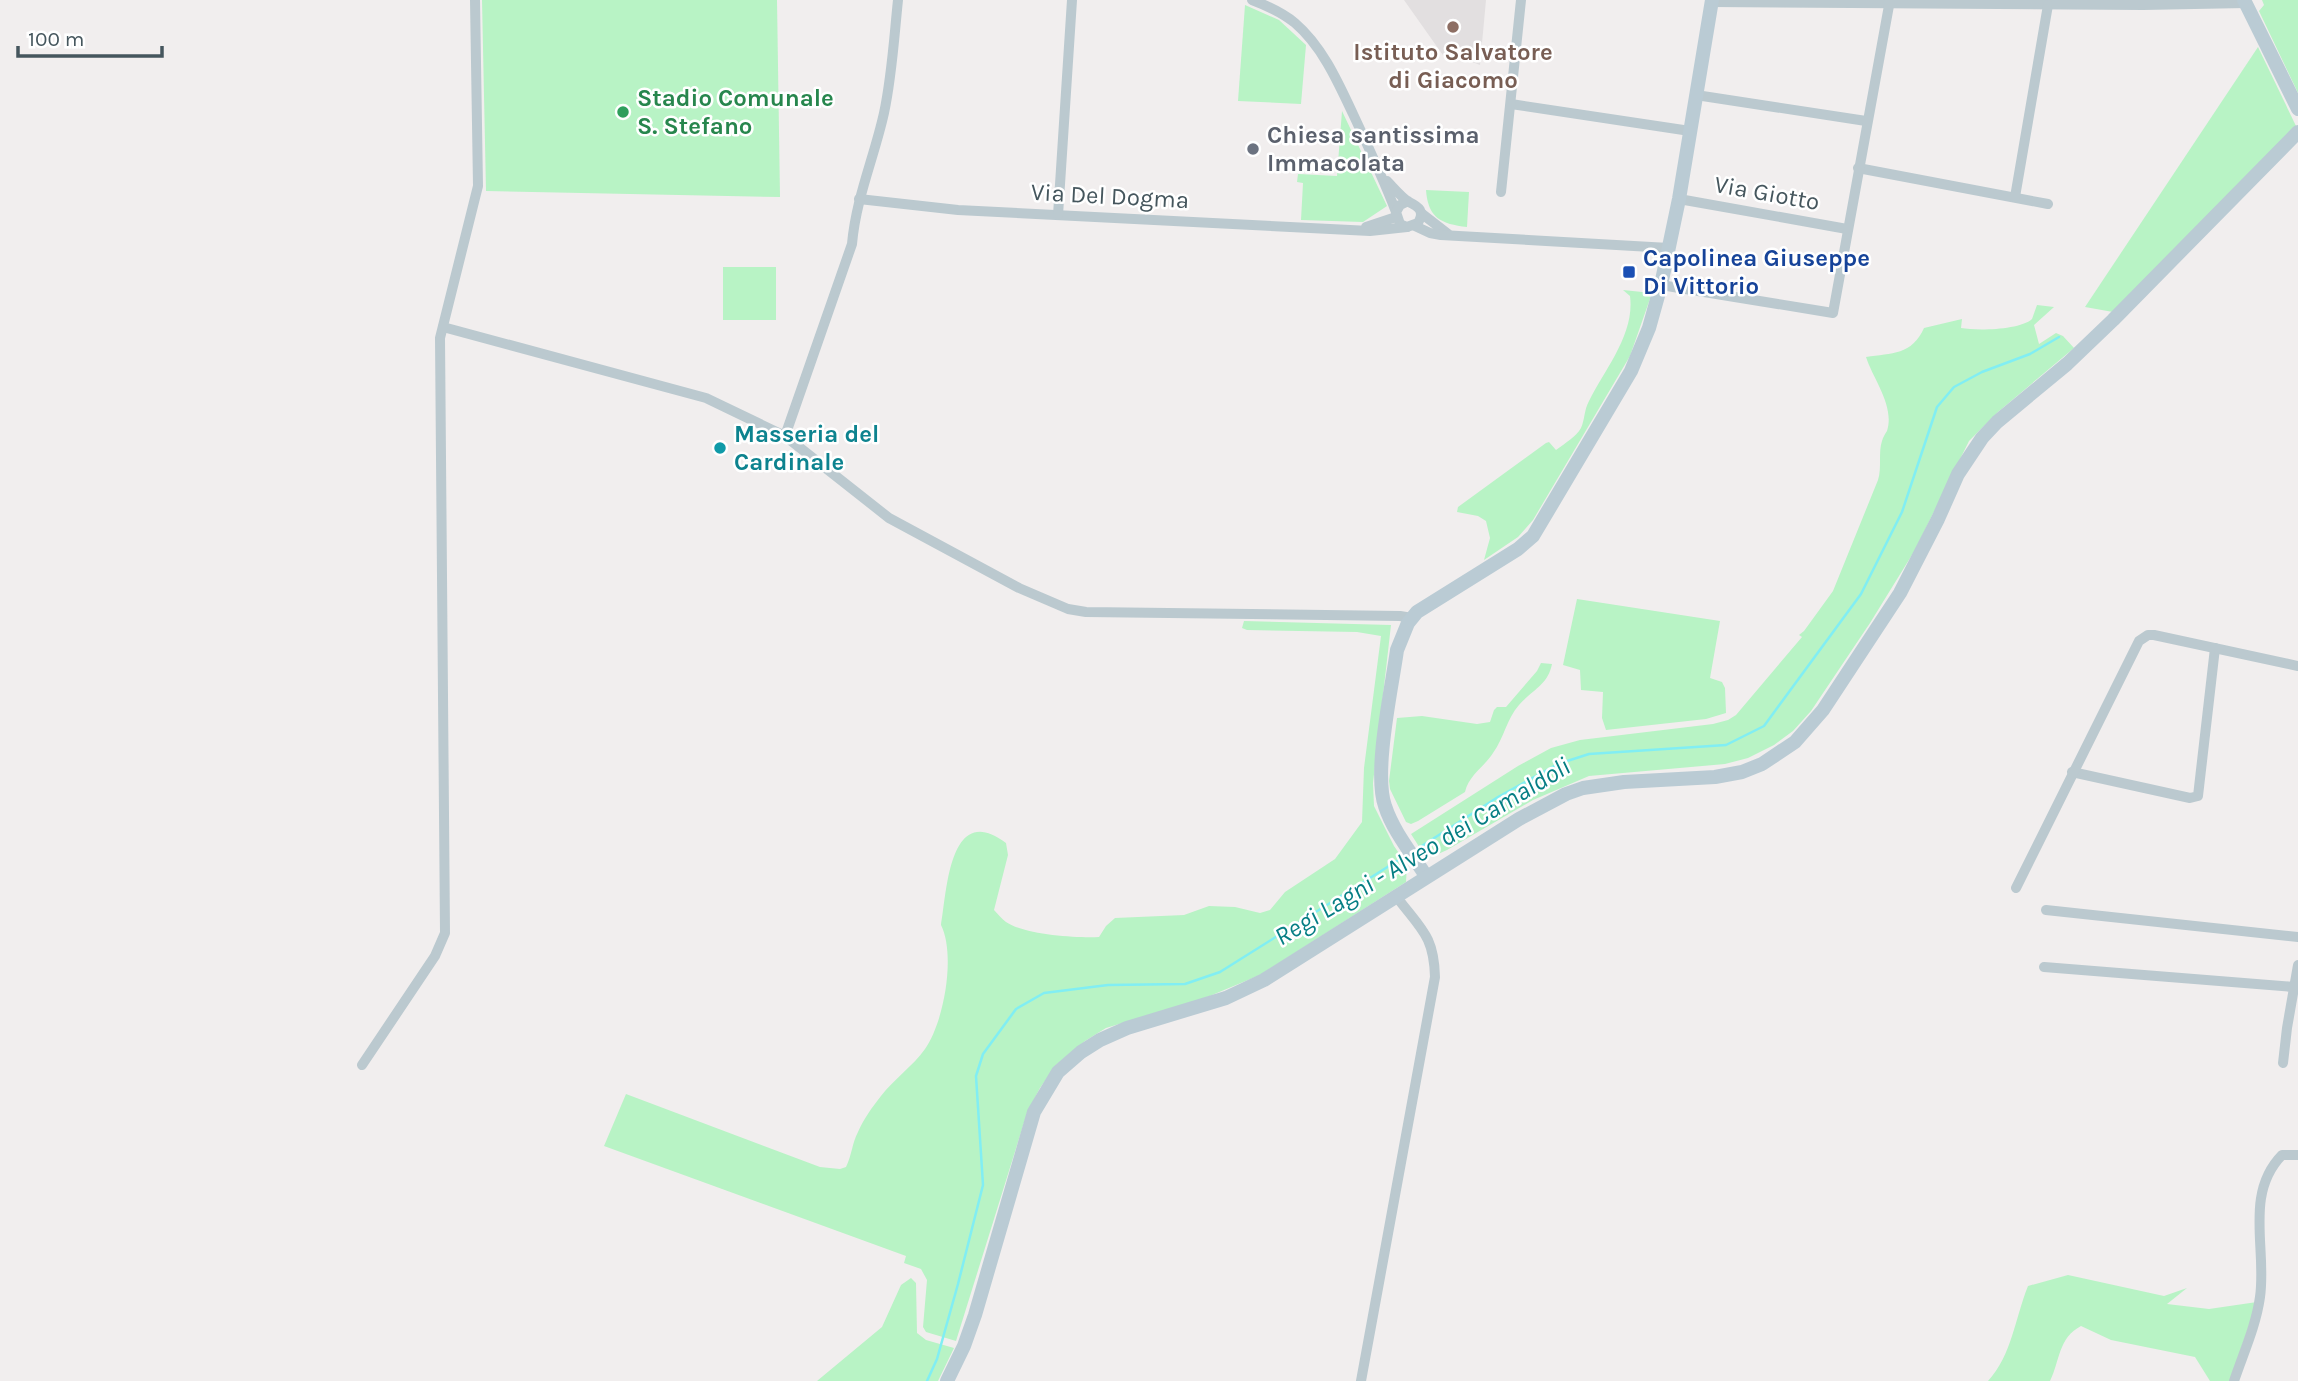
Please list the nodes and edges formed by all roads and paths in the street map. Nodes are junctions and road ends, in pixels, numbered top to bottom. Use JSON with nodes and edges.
{"nodes":[{"id":1,"x":475,"y":0,"type":"edge"},
{"id":2,"x":898,"y":0,"type":"edge"},
{"id":3,"x":1072,"y":0,"type":"edge"},
{"id":4,"x":1252,"y":0,"type":"edge"},
{"id":5,"x":1521,"y":0,"type":"edge"},
{"id":6,"x":1712,"y":1,"type":"edge"},
{"id":7,"x":1889,"y":2,"type":"edge"},
{"id":8,"x":2032,"y":2,"type":"edge"},
{"id":9,"x":2247,"y":4,"type":"edge"},
{"id":10,"x":2048,"y":5,"type":"junction"},
{"id":11,"x":1696,"y":94,"type":"junction"},
{"id":12,"x":1511,"y":104,"type":"junction"},
{"id":13,"x":2298,"y":109,"type":"edge"},
{"id":14,"x":1866,"y":121,"type":"junction"},
{"id":15,"x":1690,"y":131,"type":"junction"},
{"id":16,"x":2298,"y":132,"type":"edge"},
{"id":17,"x":2292,"y":144,"type":"edge"},
{"id":18,"x":1858,"y":169,"type":"junction"},
{"id":19,"x":1384,"y":178,"type":"junction"},
{"id":20,"x":1501,"y":191,"type":"dead end"},
{"id":21,"x":2014,"y":197,"type":"junction"},
{"id":22,"x":859,"y":199,"type":"junction"},
{"id":23,"x":1679,"y":199,"type":"junction"},
{"id":24,"x":1408,"y":201,"type":"junction"},
{"id":25,"x":2048,"y":204,"type":"dead end"},
{"id":26,"x":1421,"y":213,"type":"junction"},
{"id":27,"x":1058,"y":215,"type":"junction"},
{"id":28,"x":1396,"y":215,"type":"junction"},
{"id":29,"x":1411,"y":227,"type":"junction"},
{"id":30,"x":1359,"y":229,"type":"junction"},
{"id":31,"x":1847,"y":229,"type":"junction"},
{"id":32,"x":1448,"y":234,"type":"junction"},
{"id":33,"x":1669,"y":248,"type":"junction"},
{"id":34,"x":1661,"y":285,"type":"junction"},
{"id":35,"x":443,"y":327,"type":"junction"},
{"id":36,"x":785,"y":436,"type":"junction"},
{"id":37,"x":1412,"y":618,"type":"junction"},
{"id":38,"x":2215,"y":648,"type":"junction"},
{"id":39,"x":2298,"y":666,"type":"edge"},
{"id":40,"x":2072,"y":772,"type":"junction"},
{"id":41,"x":1426,"y":876,"type":"junction"},
{"id":42,"x":2016,"y":888,"type":"dead end"},
{"id":43,"x":1398,"y":897,"type":"junction"},
{"id":44,"x":2046,"y":910,"type":"dead end"},
{"id":45,"x":2298,"y":937,"type":"edge"},
{"id":46,"x":2298,"y":965,"type":"edge"},
{"id":47,"x":2044,"y":967,"type":"dead end"},
{"id":48,"x":2294,"y":987,"type":"junction"},
{"id":49,"x":2283,"y":1063,"type":"dead end"},
{"id":50,"x":362,"y":1065,"type":"dead end"},
{"id":51,"x":2298,"y":1155,"type":"edge"},
{"id":52,"x":947,"y":1381,"type":"edge"},
{"id":53,"x":1361,"y":1381,"type":"edge"},
{"id":54,"x":2234,"y":1381,"type":"edge"}],
"edges":[{"from":1,"to":35,"type":"street"},
{"from":2,"to":22,"type":"street"},
{"from":3,"to":27,"type":"street"},
{"from":4,"to":19,"type":"street"},
{"from":5,"to":12,"type":"street"},
{"from":6,"to":7,"type":"street"},
{"from":6,"to":11,"type":"street"},
{"from":7,"to":8,"type":"street"},
{"from":7,"to":14,"type":"street"},
{"from":8,"to":10,"type":"street"},
{"from":9,"to":10,"type":"street"},
{"from":9,"to":13,"type":"street"},
{"from":10,"to":21,"type":"street"},
{"from":11,"to":14,"type":"street"},
{"from":11,"to":15,"type":"street"},
{"from":12,"to":15,"type":"street"},
{"from":12,"to":20,"type":"street"},
{"from":14,"to":18,"type":"street"},
{"from":15,"to":23,"type":"street"},
{"from":16,"to":17,"type":"street"},
{"from":17,"to":41,"type":"street"},
{"from":18,"to":21,"type":"street"},
{"from":18,"to":31,"type":"street"},
{"from":19,"to":24,"type":"street"},
{"from":19,"to":28,"type":"street"},
{"from":21,"to":25,"type":"street"},
{"from":22,"to":27,"type":"street","name":"Via Del Dogma"},
{"from":22,"to":36,"type":"street"},
{"from":23,"to":31,"type":"street","name":"Via Giotto"},
{"from":23,"to":33,"type":"street"},
{"from":24,"to":26,"type":"street"},
{"from":24,"to":28,"type":"street"},
{"from":26,"to":29,"type":"street"},
{"from":26,"to":32,"type":"street"},
{"from":27,"to":30,"type":"street","name":"Via Del Dogma"},
{"from":28,"to":29,"type":"street"},
{"from":28,"to":30,"type":"street"},
{"from":29,"to":30,"type":"street","name":"Via Del Dogma"},
{"from":29,"to":32,"type":"street"},
{"from":31,"to":34,"type":"street"},
{"from":32,"to":33,"type":"street"},
{"from":33,"to":34,"type":"street"},
{"from":34,"to":37,"type":"street"},
{"from":35,"to":36,"type":"street"},
{"from":35,"to":50,"type":"street"},
{"from":36,"to":37,"type":"street"},
{"from":37,"to":41,"type":"street"},
{"from":38,"to":39,"type":"street"},
{"from":38,"to":40,"type":"street"},
{"from":38,"to":40,"type":"street"},
{"from":40,"to":42,"type":"street"},
{"from":41,"to":43,"type":"street"},
{"from":43,"to":52,"type":"street"},
{"from":43,"to":53,"type":"street"},
{"from":44,"to":45,"type":"street"},
{"from":46,"to":48,"type":"street"},
{"from":47,"to":48,"type":"street"},
{"from":48,"to":49,"type":"street"},
{"from":51,"to":54,"type":"street"}]}
